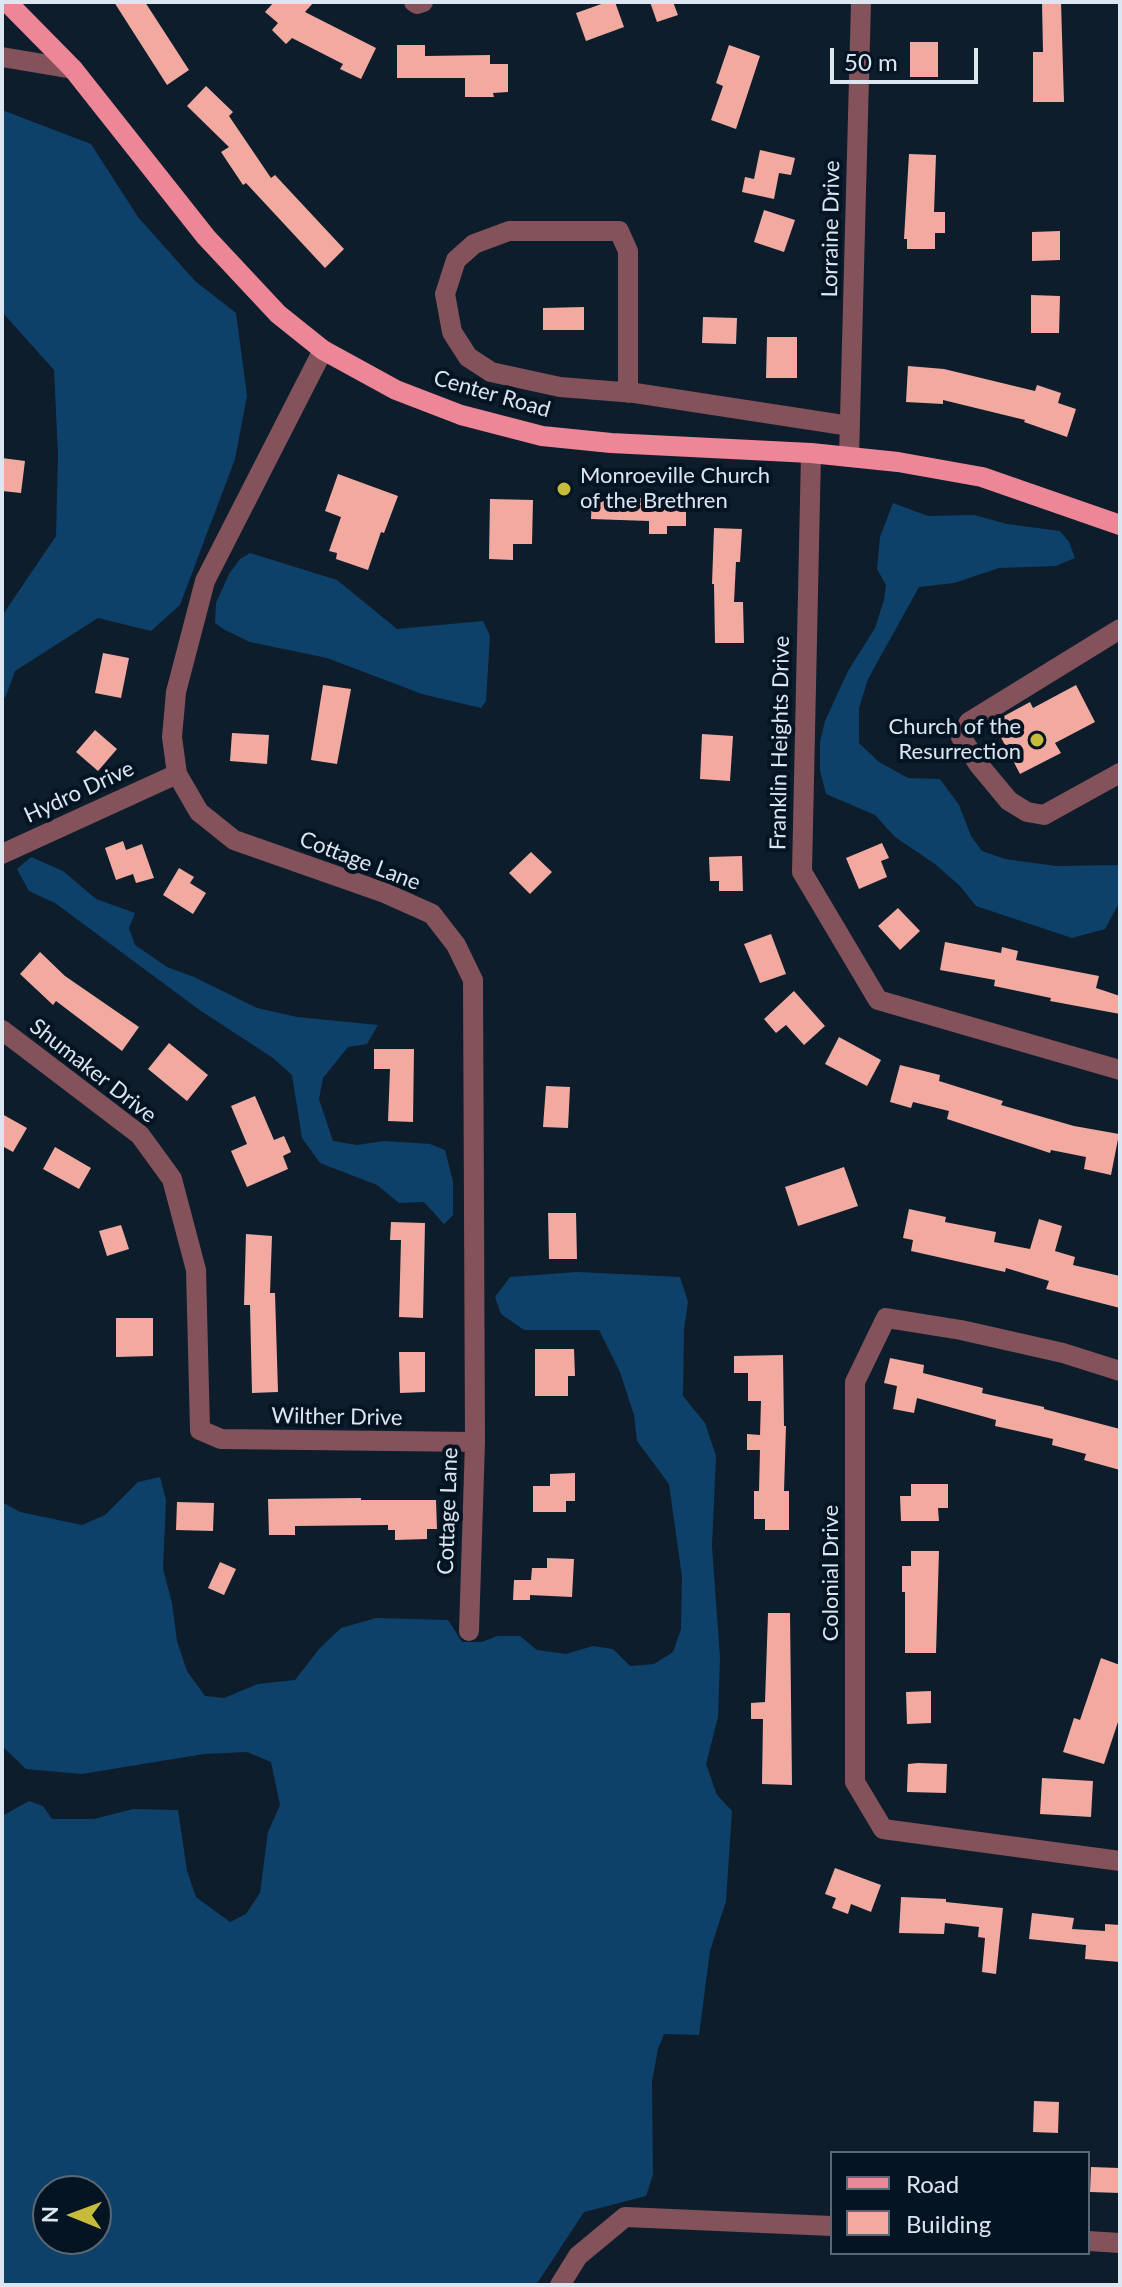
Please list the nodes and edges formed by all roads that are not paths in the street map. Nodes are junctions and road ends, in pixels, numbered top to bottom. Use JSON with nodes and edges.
{"nodes":[{"id":1,"x":7,"y":2,"type":"edge"},
{"id":2,"x":414,"y":2,"type":"edge"},
{"id":3,"x":423,"y":2,"type":"edge"},
{"id":4,"x":861,"y":2,"type":"edge"},
{"id":5,"x":2,"y":57,"type":"edge"},
{"id":6,"x":73,"y":69,"type":"junction"},
{"id":7,"x":323,"y":350,"type":"junction"},
{"id":8,"x":628,"y":393,"type":"junction"},
{"id":9,"x":850,"y":426,"type":"junction"},
{"id":10,"x":811,"y":453,"type":"junction"},
{"id":11,"x":849,"y":457,"type":"junction"},
{"id":12,"x":1120,"y":525,"type":"edge"},
{"id":13,"x":1120,"y":629,"type":"edge"},
{"id":14,"x":1120,"y":773,"type":"edge"},
{"id":15,"x":177,"y":774,"type":"junction"},
{"id":16,"x":2,"y":854,"type":"edge"},
{"id":17,"x":2,"y":1030,"type":"edge"},
{"id":18,"x":1120,"y":1070,"type":"edge"},
{"id":19,"x":1120,"y":1371,"type":"edge"},
{"id":20,"x":200,"y":1430,"type":"joint"},
{"id":21,"x":475,"y":1442,"type":"junction"},
{"id":22,"x":469,"y":1631,"type":"dead end"},
{"id":23,"x":1120,"y":1861,"type":"edge"},
{"id":24,"x":830,"y":2226,"type":"edge"},
{"id":25,"x":1090,"y":2241,"type":"edge"},
{"id":26,"x":1120,"y":2243,"type":"edge"},
{"id":27,"x":560,"y":2285,"type":"edge"}],
"edges":[{"from":1,"to":6,"type":"main road","name":"Center Road"},
{"from":2,"to":3,"type":"street"},
{"from":4,"to":9,"type":"street","name":"Lorraine Drive"},
{"from":5,"to":6,"type":"street"},
{"from":6,"to":7,"type":"main road","name":"Center Road"},
{"from":7,"to":10,"type":"main road","name":"Center Road"},
{"from":7,"to":15,"type":"street","name":"Cottage Lane"},
{"from":8,"to":8,"type":"street"},
{"from":8,"to":9,"type":"street"},
{"from":9,"to":11,"type":"street","name":"Lorraine Drive"},
{"from":10,"to":11,"type":"main road","name":"Center Road"},
{"from":10,"to":18,"type":"street","name":"Franklin Heights Drive"},
{"from":11,"to":12,"type":"main road","name":"Center Road"},
{"from":13,"to":14,"type":"street"},
{"from":15,"to":16,"type":"street","name":"Hydro Drive"},
{"from":15,"to":21,"type":"street","name":"Cottage Lane"},
{"from":17,"to":20,"type":"street","name":"Shumaker Drive"},
{"from":19,"to":23,"type":"street","name":"Colonial Drive"},
{"from":20,"to":21,"type":"street","name":"Wilther Drive"},
{"from":21,"to":22,"type":"street","name":"Cottage Lane"},
{"from":24,"to":27,"type":"street"},
{"from":25,"to":26,"type":"street"}]}
